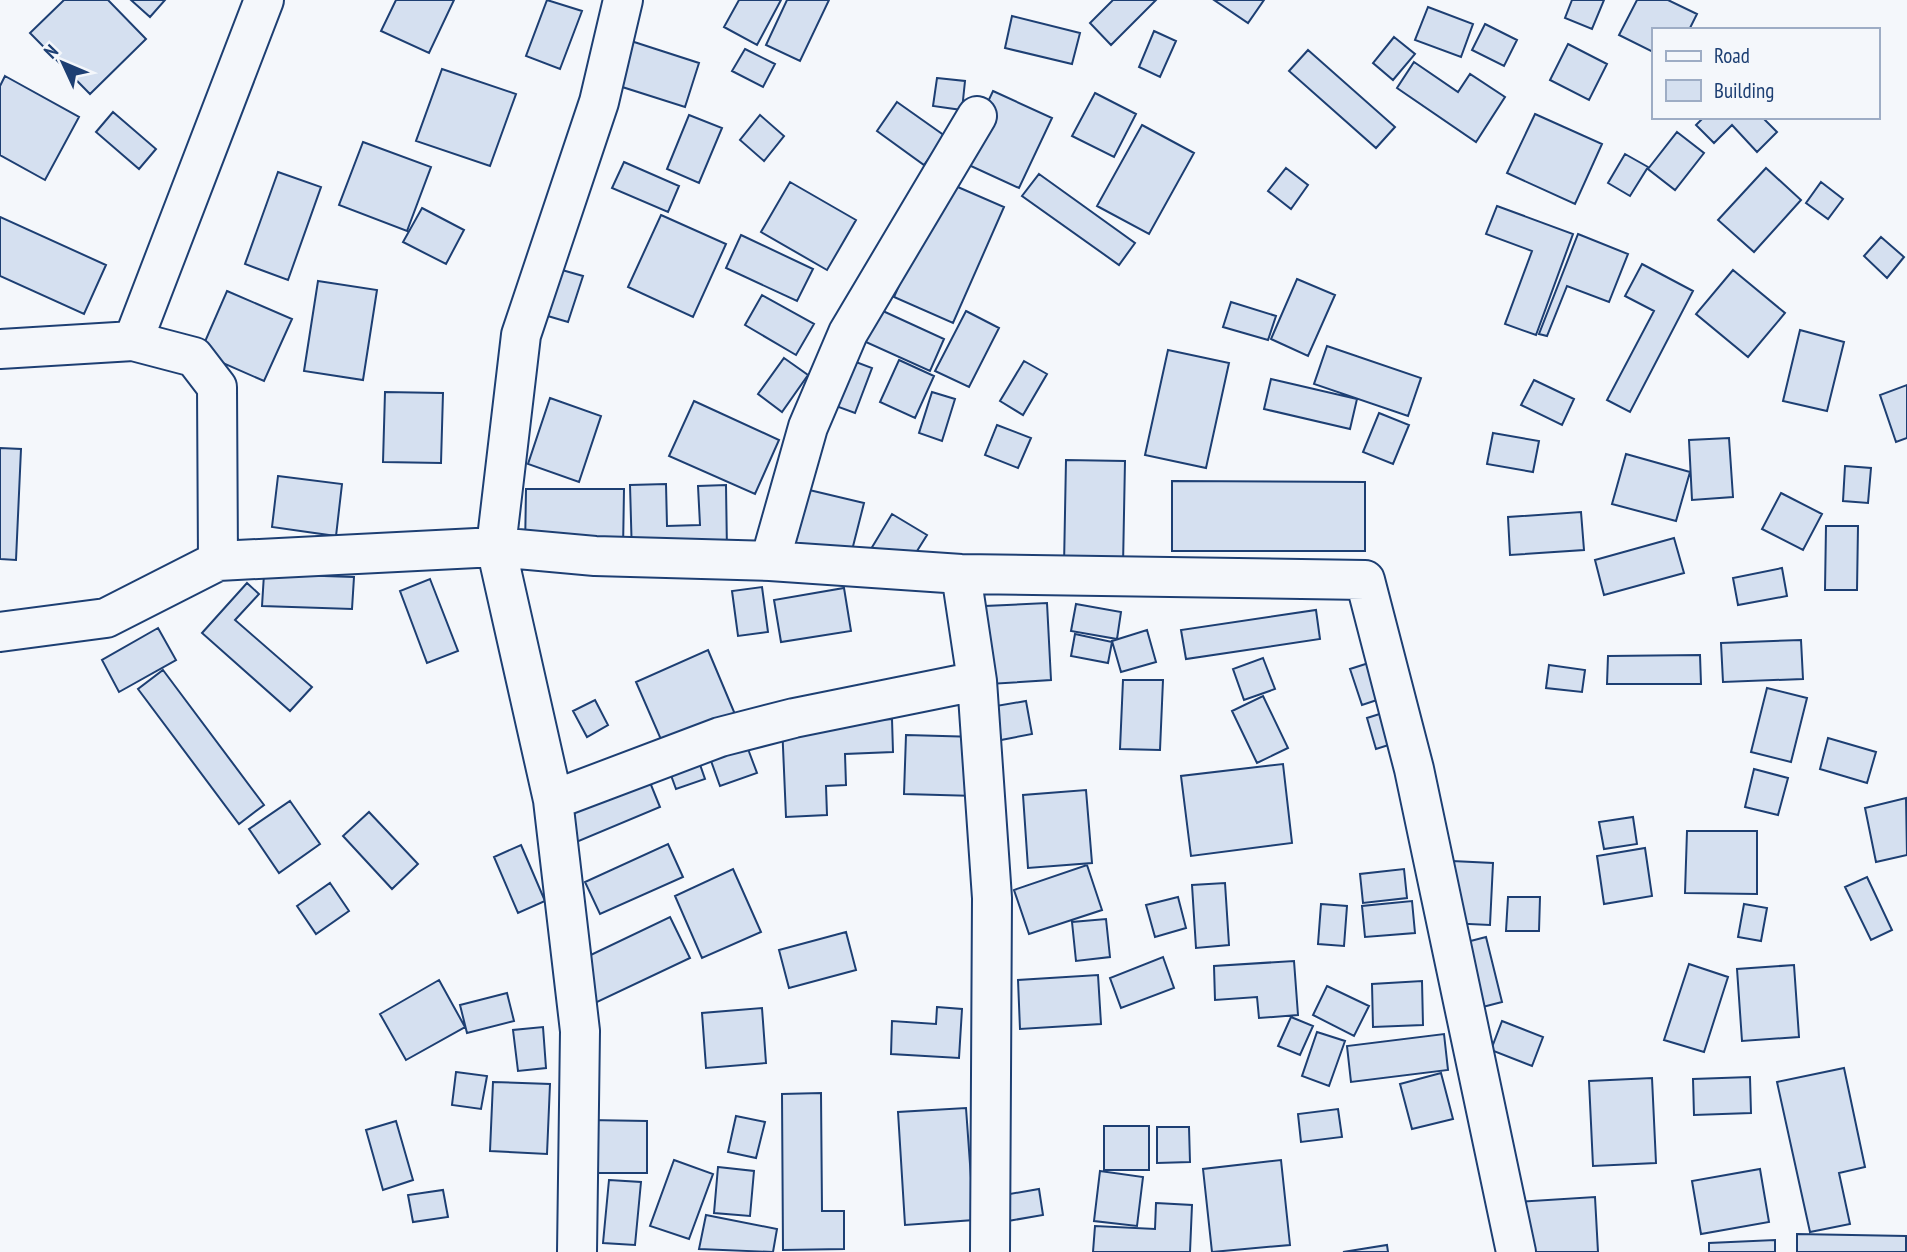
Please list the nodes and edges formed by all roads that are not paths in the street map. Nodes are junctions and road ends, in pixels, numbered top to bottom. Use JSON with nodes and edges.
{"nodes":[{"id":1,"x":264,"y":0,"type":"edge"},
{"id":2,"x":623,"y":0,"type":"edge"},
{"id":3,"x":977,"y":116,"type":"dead end"},
{"id":4,"x":132,"y":341,"type":"junction"},
{"id":5,"x":0,"y":349,"type":"edge"},
{"id":6,"x":496,"y":547,"type":"junction"},
{"id":7,"x":218,"y":561,"type":"junction"},
{"id":8,"x":771,"y":561,"type":"junction"},
{"id":9,"x":961,"y":574,"type":"junction"},
{"id":10,"x":0,"y":632,"type":"edge"},
{"id":11,"x":977,"y":681,"type":"junction"},
{"id":12,"x":553,"y":800,"type":"junction"},
{"id":13,"x":577,"y":1252,"type":"edge"},
{"id":14,"x":989,"y":1252,"type":"edge"},
{"id":15,"x":1516,"y":1252,"type":"edge"}],
"edges":[{"from":1,"to":4,"type":"street"},
{"from":2,"to":6,"type":"street"},
{"from":3,"to":8,"type":"street"},
{"from":4,"to":5,"type":"street"},
{"from":4,"to":7,"type":"street"},
{"from":6,"to":7,"type":"street"},
{"from":6,"to":8,"type":"street"},
{"from":6,"to":12,"type":"street"},
{"from":7,"to":10,"type":"street"},
{"from":8,"to":9,"type":"street"},
{"from":9,"to":11,"type":"street"},
{"from":9,"to":15,"type":"street"},
{"from":11,"to":12,"type":"street"},
{"from":11,"to":14,"type":"street"},
{"from":12,"to":13,"type":"street"}]}
